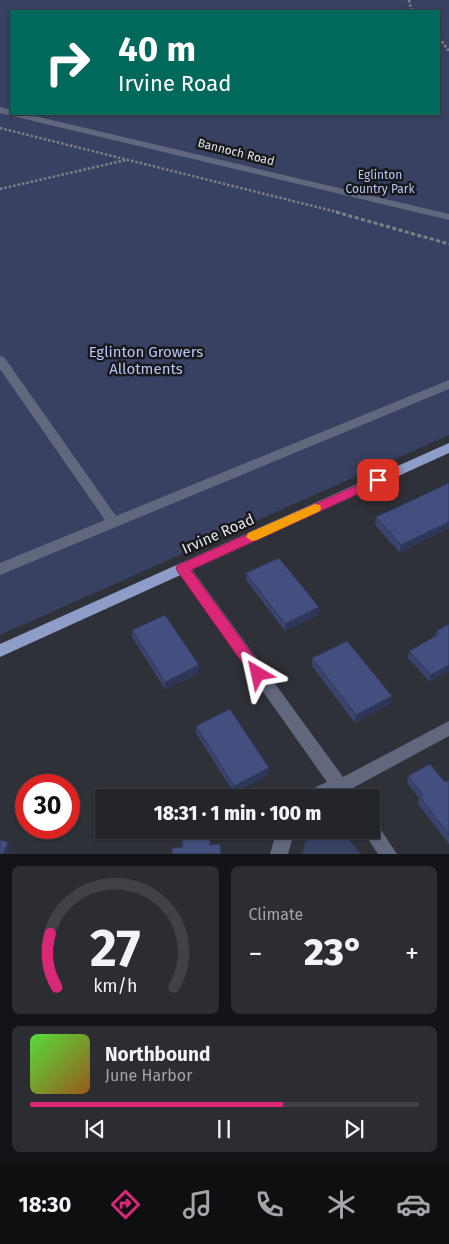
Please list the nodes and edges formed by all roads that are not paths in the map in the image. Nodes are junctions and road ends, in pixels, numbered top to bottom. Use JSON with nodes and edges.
{"nodes":[{"id":1,"x":20,"y":115,"type":"edge"},
{"id":2,"x":449,"y":217,"type":"edge"},
{"id":3,"x":0,"y":360,"type":"edge"},
{"id":4,"x":449,"y":384,"type":"edge"},
{"id":5,"x":449,"y":448,"type":"edge"},
{"id":6,"x":113,"y":522,"type":"junction"},
{"id":7,"x":182,"y":568,"type":"junction"},
{"id":8,"x":0,"y":569,"type":"edge"},
{"id":9,"x":0,"y":651,"type":"edge"},
{"id":10,"x":449,"y":728,"type":"edge"},
{"id":11,"x":342,"y":789,"type":"edge"},
{"id":12,"x":347,"y":789,"type":"edge"},
{"id":13,"x":283,"y":839,"type":"edge"},
{"id":14,"x":377,"y":839,"type":"edge"},
{"id":15,"x":279,"y":854,"type":"edge"},
{"id":16,"x":388,"y":854,"type":"edge"}],
"edges":[{"from":1,"to":2,"type":"street","name":"Bannoch Road"},
{"from":3,"to":6,"type":"street"},
{"from":4,"to":6,"type":"street"},
{"from":5,"to":7,"type":"main road","name":"Irvine Road"},
{"from":6,"to":8,"type":"street"},
{"from":7,"to":9,"type":"main road","name":"Irvine Road"},
{"from":7,"to":11,"type":"street"},
{"from":10,"to":12,"type":"street"},
{"from":13,"to":15,"type":"street"},
{"from":14,"to":16,"type":"street"}]}
